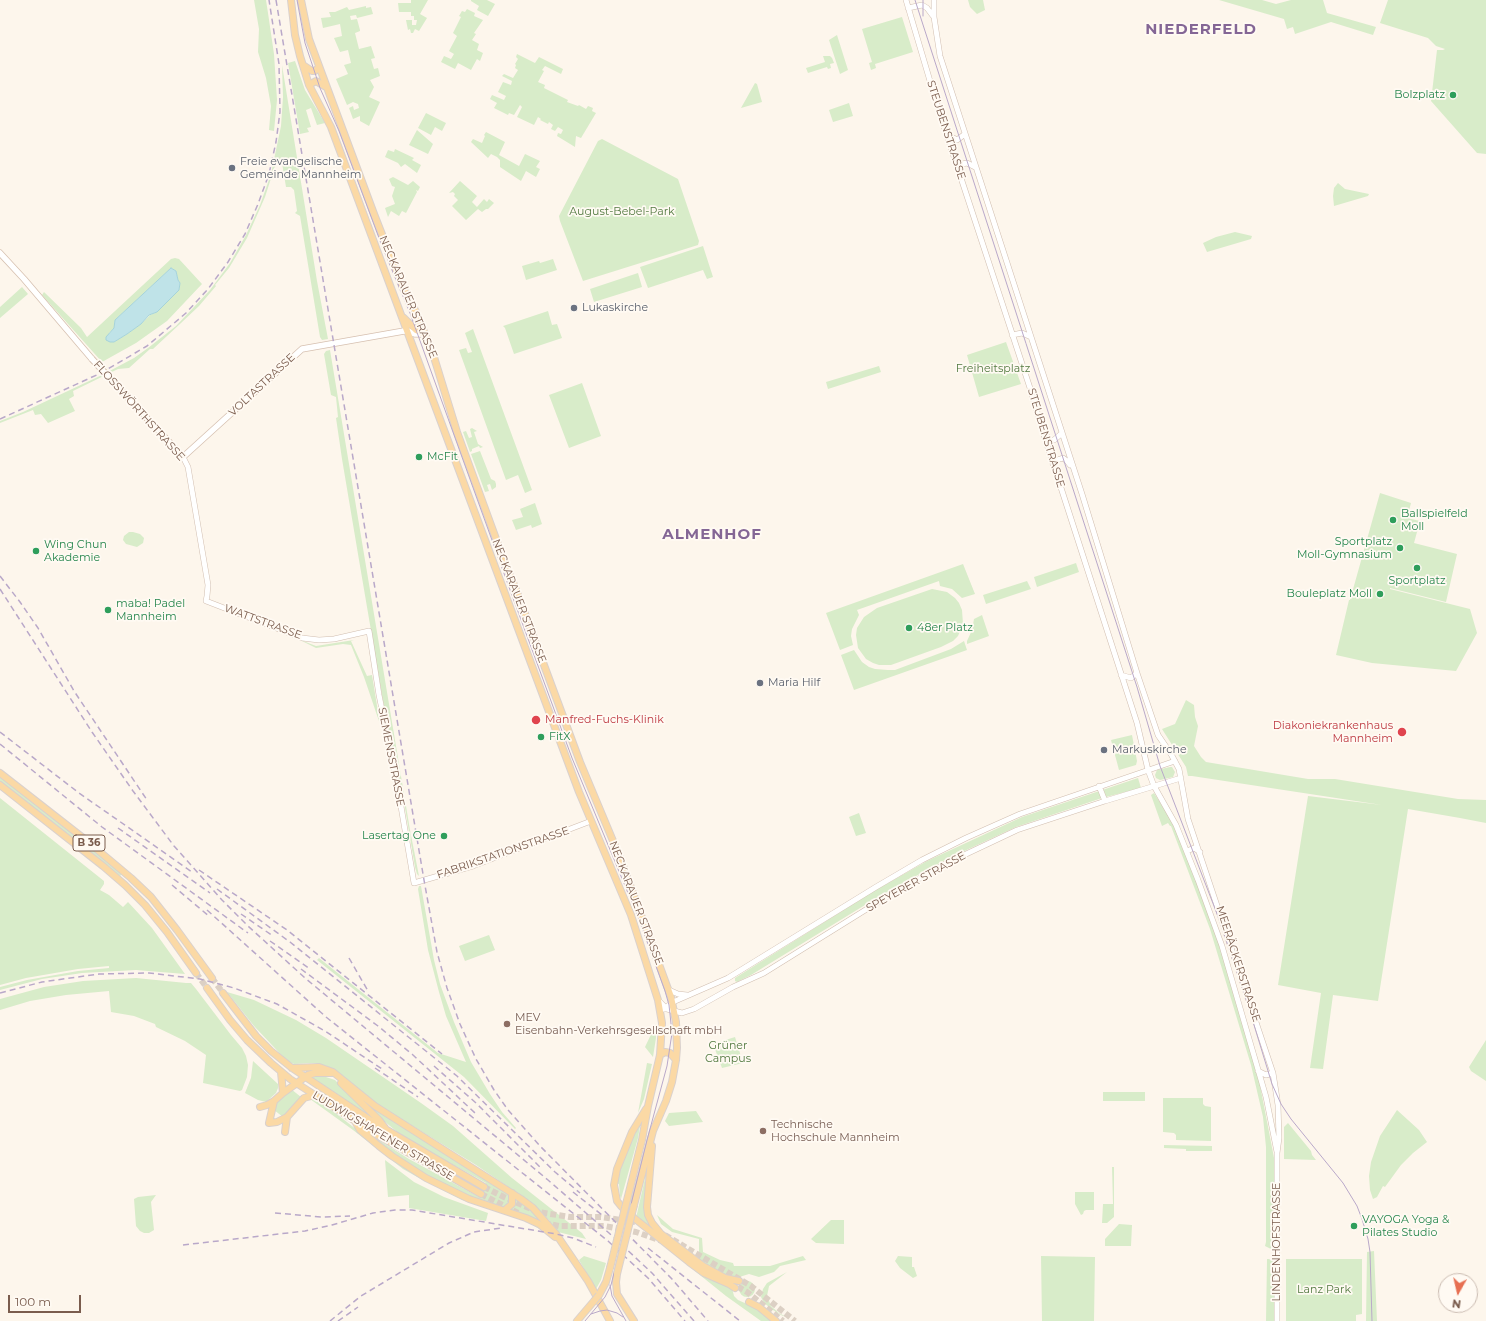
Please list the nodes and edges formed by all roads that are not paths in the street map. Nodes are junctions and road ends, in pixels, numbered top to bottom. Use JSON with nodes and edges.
{"nodes":[{"id":1,"x":291,"y":0,"type":"edge"},
{"id":2,"x":301,"y":0,"type":"edge"},
{"id":3,"x":906,"y":0,"type":"edge"},
{"id":4,"x":934,"y":0,"type":"edge"},
{"id":5,"x":908,"y":8,"type":"junction"},
{"id":6,"x":934,"y":17,"type":"junction"},
{"id":7,"x":303,"y":65,"type":"junction"},
{"id":8,"x":320,"y":67,"type":"junction"},
{"id":9,"x":310,"y":85,"type":"junction"},
{"id":10,"x":327,"y":88,"type":"junction"},
{"id":11,"x":946,"y":134,"type":"junction"},
{"id":12,"x":965,"y":134,"type":"junction"},
{"id":13,"x":957,"y":165,"type":"junction"},
{"id":14,"x":976,"y":168,"type":"junction"},
{"id":15,"x":0,"y":253,"type":"edge"},
{"id":16,"x":419,"y":320,"type":"junction"},
{"id":17,"x":413,"y":331,"type":"junction"},
{"id":18,"x":424,"y":334,"type":"junction"},
{"id":19,"x":1012,"y":335,"type":"junction"},
{"id":20,"x":1031,"y":337,"type":"junction"},
{"id":21,"x":429,"y":345,"type":"junction"},
{"id":22,"x":1043,"y":432,"type":"junction"},
{"id":23,"x":1061,"y":434,"type":"junction"},
{"id":24,"x":183,"y":457,"type":"junction"},
{"id":25,"x":1053,"y":464,"type":"junction"},
{"id":26,"x":1074,"y":469,"type":"junction"},
{"id":27,"x":206,"y":601,"type":"joint"},
{"id":28,"x":369,"y":631,"type":"joint"},
{"id":29,"x":1137,"y":673,"type":"junction"},
{"id":30,"x":1121,"y":675,"type":"junction"},
{"id":31,"x":1175,"y":761,"type":"junction"},
{"id":32,"x":1148,"y":770,"type":"junction"},
{"id":33,"x":0,"y":774,"type":"edge"},
{"id":34,"x":1181,"y":778,"type":"junction"},
{"id":35,"x":0,"y":785,"type":"edge"},
{"id":36,"x":1099,"y":786,"type":"junction"},
{"id":37,"x":1154,"y":786,"type":"junction"},
{"id":38,"x":1105,"y":801,"type":"junction"},
{"id":39,"x":603,"y":817,"type":"junction"},
{"id":40,"x":591,"y":821,"type":"junction"},
{"id":41,"x":1187,"y":851,"type":"junction"},
{"id":42,"x":1201,"y":853,"type":"junction"},
{"id":43,"x":414,"y":883,"type":"joint"},
{"id":44,"x":196,"y":973,"type":"tunnel mouth"},
{"id":45,"x":212,"y":978,"type":"tunnel mouth"},
{"id":46,"x":206,"y":988,"type":"tunnel mouth"},
{"id":47,"x":669,"y":990,"type":"junction"},
{"id":48,"x":223,"y":993,"type":"tunnel mouth"},
{"id":49,"x":688,"y":995,"type":"junction"},
{"id":50,"x":658,"y":1000,"type":"junction"},
{"id":51,"x":673,"y":1002,"type":"junction"},
{"id":52,"x":666,"y":1007,"type":"junction"},
{"id":53,"x":661,"y":1012,"type":"junction"},
{"id":54,"x":674,"y":1012,"type":"junction"},
{"id":55,"x":682,"y":1013,"type":"junction"},
{"id":56,"x":676,"y":1022,"type":"junction"},
{"id":57,"x":660,"y":1055,"type":"junction"},
{"id":58,"x":676,"y":1060,"type":"junction"},
{"id":59,"x":292,"y":1068,"type":"junction"},
{"id":60,"x":1258,"y":1071,"type":"junction"},
{"id":61,"x":282,"y":1072,"type":"junction"},
{"id":62,"x":333,"y":1072,"type":"junction"},
{"id":63,"x":324,"y":1073,"type":"junction"},
{"id":64,"x":1273,"y":1073,"type":"junction"},
{"id":65,"x":304,"y":1077,"type":"junction"},
{"id":66,"x":296,"y":1083,"type":"junction"},
{"id":67,"x":304,"y":1088,"type":"junction"},
{"id":68,"x":670,"y":1090,"type":"junction"},
{"id":69,"x":283,"y":1093,"type":"junction"},
{"id":70,"x":314,"y":1095,"type":"junction"},
{"id":71,"x":304,"y":1098,"type":"junction"},
{"id":72,"x":274,"y":1102,"type":"junction"},
{"id":73,"x":648,"y":1106,"type":"junction"},
{"id":74,"x":260,"y":1107,"type":"dead end"},
{"id":75,"x":287,"y":1117,"type":"junction"},
{"id":76,"x":355,"y":1121,"type":"junction"},
{"id":77,"x":386,"y":1130,"type":"junction"},
{"id":78,"x":285,"y":1132,"type":"dead end"},
{"id":79,"x":1277,"y":1153,"type":"junction"},
{"id":80,"x":1278,"y":1164,"type":"joint"},
{"id":81,"x":484,"y":1187,"type":"tunnel mouth"},
{"id":82,"x":512,"y":1193,"type":"junction"},
{"id":83,"x":481,"y":1194,"type":"tunnel mouth"},
{"id":84,"x":505,"y":1210,"type":"junction"},
{"id":85,"x":560,"y":1241,"type":"junction"},
{"id":86,"x":739,"y":1281,"type":"dead end"},
{"id":87,"x":735,"y":1288,"type":"tunnel mouth"},
{"id":88,"x":750,"y":1302,"type":"dead end"},
{"id":89,"x":577,"y":1321,"type":"edge"},
{"id":90,"x":610,"y":1321,"type":"edge"},
{"id":91,"x":634,"y":1321,"type":"edge"},
{"id":92,"x":776,"y":1321,"type":"edge"},
{"id":93,"x":1277,"y":1321,"type":"edge"}],
"edges":[{"from":1,"to":7,"type":"main road","name":"NECKARAUER STRASSE"},
{"from":2,"to":8,"type":"main road","name":"NECKARAUER STRASSE"},
{"from":3,"to":5,"type":"street","name":"STEUBENSTRASSE"},
{"from":4,"to":6,"type":"street","name":"STEUBENSTRASSE"},
{"from":5,"to":6,"type":"street"},
{"from":5,"to":11,"type":"street","name":"STEUBENSTRASSE"},
{"from":6,"to":12,"type":"street","name":"STEUBENSTRASSE"},
{"from":7,"to":8,"type":"main road"},
{"from":7,"to":9,"type":"main road","name":"NECKARAUER STRASSE"},
{"from":8,"to":10,"type":"main road","name":"NECKARAUER STRASSE"},
{"from":9,"to":10,"type":"main road"},
{"from":9,"to":17,"type":"main road","name":"NECKARAUER STRASSE"},
{"from":10,"to":16,"type":"main road","name":"NECKARAUER STRASSE"},
{"from":11,"to":12,"type":"street"},
{"from":11,"to":13,"type":"street","name":"STEUBENSTRASSE"},
{"from":12,"to":14,"type":"street","name":"STEUBENSTRASSE"},
{"from":13,"to":14,"type":"street"},
{"from":13,"to":19,"type":"street","name":"STEUBENSTRASSE"},
{"from":14,"to":20,"type":"street","name":"STEUBENSTRASSE"},
{"from":15,"to":24,"type":"main road","name":"FLOSSWÖRTHSTRASSE","bridge":true},
{"from":16,"to":17,"type":"main road"},
{"from":16,"to":18,"type":"main road","name":"NECKARAUER STRASSE"},
{"from":17,"to":18,"type":"main road"},
{"from":17,"to":21,"type":"main road"},
{"from":17,"to":24,"type":"main road","name":"VOLTASTRASSE"},
{"from":17,"to":40,"type":"main road","name":"NECKARAUER STRASSE"},
{"from":18,"to":21,"type":"main road","name":"NECKARAUER STRASSE"},
{"from":19,"to":20,"type":"street"},
{"from":19,"to":22,"type":"street","name":"STEUBENSTRASSE"},
{"from":20,"to":23,"type":"street","name":"STEUBENSTRASSE"},
{"from":21,"to":39,"type":"main road","name":"NECKARAUER STRASSE"},
{"from":22,"to":23,"type":"street"},
{"from":22,"to":25,"type":"street","name":"STEUBENSTRASSE"},
{"from":23,"to":26,"type":"street","name":"STEUBENSTRASSE"},
{"from":24,"to":27,"type":"street","name":"FLOSSWÖRTHSTRASSE"},
{"from":25,"to":26,"type":"street"},
{"from":25,"to":30,"type":"street","name":"STEUBENSTRASSE"},
{"from":26,"to":29,"type":"street","name":"STEUBENSTRASSE"},
{"from":27,"to":28,"type":"street","name":"WATTSTRASSE"},
{"from":28,"to":43,"type":"street","name":"SIEMENSSTRASSE"},
{"from":29,"to":30,"type":"street"},
{"from":29,"to":31,"type":"street","name":"STEUBENSTRASSE"},
{"from":30,"to":32,"type":"street","name":"STEUBENSTRASSE"},
{"from":31,"to":32,"type":"street","name":"SPEYERER STRASSE"},
{"from":31,"to":34,"type":"street","name":"STEUBENSTRASSE"},
{"from":32,"to":36,"type":"street","name":"SPEYERER STRASSE"},
{"from":32,"to":37,"type":"street","name":"STEUBENSTRASSE"},
{"from":33,"to":45,"type":"main road","number":"B 36"},
{"from":34,"to":37,"type":"street","name":"SPEYERER STRASSE"},
{"from":34,"to":42,"type":"street","name":"MEERÄCKERSTRASSE"},
{"from":35,"to":44,"type":"main road","number":"B 36"},
{"from":36,"to":38,"type":"street"},
{"from":36,"to":49,"type":"street","name":"SPEYERER STRASSE"},
{"from":37,"to":38,"type":"street","name":"SPEYERER STRASSE"},
{"from":37,"to":41,"type":"street","name":"MEERÄCKERSTRASSE"},
{"from":38,"to":55,"type":"street","name":"SPEYERER STRASSE"},
{"from":39,"to":40,"type":"main road"},
{"from":39,"to":47,"type":"main road","name":"NECKARAUER STRASSE"},
{"from":40,"to":43,"type":"street","name":"FABRIKSTATIONSTRASSE"},
{"from":40,"to":50,"type":"main road","name":"NECKARAUER STRASSE"},
{"from":41,"to":42,"type":"street"},
{"from":41,"to":60,"type":"street","name":"MEERÄCKERSTRASSE"},
{"from":42,"to":64,"type":"street","name":"MEERÄCKERSTRASSE"},
{"from":46,"to":61,"type":"main road","name":"LUDWIGSHAFENER STRASSE"},
{"from":47,"to":49,"type":"street"},
{"from":47,"to":51,"type":"main road","name":"NECKARAUER STRASSE"},
{"from":48,"to":59,"type":"main road","name":"LUDWIGSHAFENER STRASSE"},
{"from":49,"to":51,"type":"street","name":"SPEYERER STRASSE"},
{"from":50,"to":52,"type":"street","name":"SPEYERER STRASSE"},
{"from":50,"to":53,"type":"main road","name":"NECKARAUER STRASSE"},
{"from":51,"to":52,"type":"street","name":"SPEYERER STRASSE"},
{"from":51,"to":54,"type":"main road","name":"NECKARAUER STRASSE"},
{"from":52,"to":53,"type":"street","name":"SPEYERER STRASSE"},
{"from":52,"to":54,"type":"street","name":"SPEYERER STRASSE"},
{"from":53,"to":57,"type":"main road","name":"NECKARAUER STRASSE"},
{"from":54,"to":55,"type":"street","name":"SPEYERER STRASSE"},
{"from":54,"to":56,"type":"main road","name":"NECKARAUER STRASSE"},
{"from":55,"to":56,"type":"street"},
{"from":56,"to":58,"type":"main road","name":"NECKARAUER STRASSE"},
{"from":57,"to":58,"type":"main road"},
{"from":57,"to":73,"type":"main road","name":"NECKARAUER STRASSE"},
{"from":58,"to":68,"type":"main road","name":"NECKARAUER STRASSE"},
{"from":59,"to":62,"type":"main road"},
{"from":59,"to":65,"type":"main road","name":"LUDWIGSHAFENER STRASSE"},
{"from":60,"to":64,"type":"street"},
{"from":60,"to":79,"type":"street","name":"MEERÄCKERSTRASSE"},
{"from":61,"to":66,"type":"main road","name":"LUDWIGSHAFENER STRASSE"},
{"from":61,"to":69,"type":"main road"},
{"from":62,"to":63,"type":"main road"},
{"from":62,"to":82,"type":"main road"},
{"from":63,"to":65,"type":"main road"},
{"from":63,"to":77,"type":"main road"},
{"from":64,"to":79,"type":"street","name":"MEERÄCKERSTRASSE"},
{"from":65,"to":66,"type":"main road"},
{"from":65,"to":67,"type":"main road"},
{"from":65,"to":77,"type":"main road","name":"LUDWIGSHAFENER STRASSE"},
{"from":66,"to":67,"type":"main road","name":"LUDWIGSHAFENER STRASSE"},
{"from":66,"to":69,"type":"main road"},
{"from":67,"to":70,"type":"main road","name":"LUDWIGSHAFENER STRASSE"},
{"from":67,"to":71,"type":"main road"},
{"from":68,"to":86,"type":"main road"},
{"from":68,"to":91,"type":"main road","name":"NECKARAUER STRASSE","bridge":true},
{"from":69,"to":72,"type":"main road"},
{"from":70,"to":71,"type":"main road"},
{"from":70,"to":76,"type":"main road","name":"LUDWIGSHAFENER STRASSE"},
{"from":71,"to":75,"type":"main road"},
{"from":72,"to":74,"type":"main road"},
{"from":72,"to":75,"type":"main road"},
{"from":73,"to":87,"type":"main road"},
{"from":73,"to":89,"type":"main road","name":"NECKARAUER STRASSE","bridge":true},
{"from":75,"to":78,"type":"main road"},
{"from":76,"to":83,"type":"main road","name":"LUDWIGSHAFENER STRASSE"},
{"from":76,"to":84,"type":"main road"},
{"from":77,"to":81,"type":"main road","name":"LUDWIGSHAFENER STRASSE"},
{"from":79,"to":80,"type":"street","name":"MEERÄCKERSTRASSE"},
{"from":80,"to":93,"type":"street","name":"LINDENHOFSTRASSE"},
{"from":82,"to":84,"type":"main road"},
{"from":82,"to":85,"type":"main road"},
{"from":84,"to":85,"type":"main road"},
{"from":85,"to":90,"type":"main road"},
{"from":88,"to":92,"type":"main road"}]}
